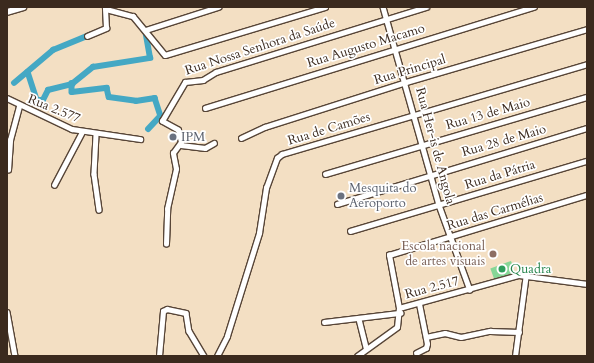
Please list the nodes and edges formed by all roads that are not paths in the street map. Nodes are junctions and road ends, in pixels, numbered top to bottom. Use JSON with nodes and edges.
{"nodes":[{"id":1,"x":23,"y":7,"type":"edge"},
{"id":2,"x":113,"y":7,"type":"edge"},
{"id":3,"x":218,"y":7,"type":"edge"},
{"id":4,"x":325,"y":7,"type":"edge"},
{"id":5,"x":383,"y":7,"type":"edge"},
{"id":6,"x":426,"y":7,"type":"edge"},
{"id":7,"x":534,"y":7,"type":"edge"},
{"id":8,"x":106,"y":8,"type":"edge"},
{"id":9,"x":7,"y":12,"type":"edge"},
{"id":10,"x":386,"y":19,"type":"junction"},
{"id":11,"x":587,"y":29,"type":"edge"},
{"id":12,"x":146,"y":30,"type":"junction"},
{"id":13,"x":87,"y":36,"type":"dead end"},
{"id":14,"x":395,"y":48,"type":"junction"},
{"id":15,"x":587,"y":64,"type":"edge"},
{"id":16,"x":406,"y":82,"type":"junction"},
{"id":17,"x":587,"y":96,"type":"edge"},
{"id":18,"x":7,"y":98,"type":"edge"},
{"id":19,"x":19,"y":107,"type":"junction"},
{"id":20,"x":205,"y":108,"type":"dead end"},
{"id":21,"x":415,"y":114,"type":"junction"},
{"id":22,"x":587,"y":128,"type":"edge"},
{"id":23,"x":82,"y":132,"type":"junction"},
{"id":24,"x":96,"y":135,"type":"junction"},
{"id":25,"x":241,"y":138,"type":"dead end"},
{"id":26,"x":140,"y":139,"type":"dead end"},
{"id":27,"x":214,"y":143,"type":"dead end"},
{"id":28,"x":181,"y":145,"type":"junction"},
{"id":29,"x":423,"y":145,"type":"junction"},
{"id":30,"x":587,"y":161,"type":"edge"},
{"id":31,"x":8,"y":170,"type":"dead end"},
{"id":32,"x":325,"y":174,"type":"dead end"},
{"id":33,"x":431,"y":174,"type":"junction"},
{"id":34,"x":54,"y":185,"type":"dead end"},
{"id":35,"x":587,"y":195,"type":"edge"},
{"id":36,"x":336,"y":204,"type":"dead end"},
{"id":37,"x":439,"y":205,"type":"junction"},
{"id":38,"x":99,"y":210,"type":"dead end"},
{"id":39,"x":350,"y":231,"type":"dead end"},
{"id":40,"x":450,"y":237,"type":"junction"},
{"id":41,"x":166,"y":244,"type":"dead end"},
{"id":42,"x":526,"y":274,"type":"junction"},
{"id":43,"x":587,"y":284,"type":"edge"},
{"id":44,"x":470,"y":290,"type":"junction"},
{"id":45,"x":419,"y":304,"type":"junction"},
{"id":46,"x":399,"y":311,"type":"junction"},
{"id":47,"x":7,"y":312,"type":"edge"},
{"id":48,"x":359,"y":318,"type":"junction"},
{"id":49,"x":324,"y":322,"type":"dead end"},
{"id":50,"x":519,"y":332,"type":"junction"},
{"id":51,"x":426,"y":337,"type":"junction"},
{"id":52,"x":366,"y":347,"type":"junction"},
{"id":53,"x":416,"y":353,"type":"dead end"},
{"id":54,"x":15,"y":356,"type":"edge"},
{"id":55,"x":159,"y":356,"type":"edge"},
{"id":56,"x":204,"y":356,"type":"edge"},
{"id":57,"x":217,"y":356,"type":"edge"},
{"id":58,"x":357,"y":356,"type":"edge"},
{"id":59,"x":516,"y":356,"type":"edge"}],
"edges":[{"from":1,"to":9,"type":"street"},
{"from":2,"to":8,"type":"street"},
{"from":3,"to":12,"type":"street"},
{"from":4,"to":12,"type":"street"},
{"from":5,"to":10,"type":"street","name":"Rua Her-is de Angola"},
{"from":6,"to":10,"type":"street","name":"Rua Nossa Senhora da Saúde"},
{"from":7,"to":14,"type":"street","name":"Rua Augusto Macamo"},
{"from":8,"to":12,"type":"street"},
{"from":8,"to":13,"type":"street"},
{"from":10,"to":14,"type":"street","name":"Rua Her-is de Angola"},
{"from":10,"to":28,"type":"street","name":"Rua Nossa Senhora da Saúde"},
{"from":11,"to":16,"type":"street","name":"Rua Principal"},
{"from":14,"to":16,"type":"street","name":"Rua Her-is de Angola"},
{"from":14,"to":20,"type":"street","name":"Rua Augusto Macamo"},
{"from":15,"to":21,"type":"street","name":"Rua de Camões"},
{"from":16,"to":21,"type":"street","name":"Rua Her-is de Angola"},
{"from":16,"to":25,"type":"street","name":"Rua Principal"},
{"from":17,"to":29,"type":"street","name":"Rua 13 de Maio"},
{"from":18,"to":19,"type":"street","name":"Rua 2.577"},
{"from":19,"to":23,"type":"street","name":"Rua 2.577"},
{"from":19,"to":31,"type":"street"},
{"from":21,"to":29,"type":"street","name":"Rua Her-is de Angola"},
{"from":21,"to":57,"type":"street","name":"Rua de Camões"},
{"from":22,"to":33,"type":"street","name":"Rua 28 de Maio"},
{"from":23,"to":24,"type":"street","name":"Rua 2.577"},
{"from":23,"to":34,"type":"street"},
{"from":24,"to":26,"type":"street","name":"Rua 2.577"},
{"from":24,"to":38,"type":"street"},
{"from":27,"to":28,"type":"street"},
{"from":28,"to":41,"type":"street"},
{"from":29,"to":32,"type":"street","name":"Rua 13 de Maio"},
{"from":29,"to":33,"type":"street","name":"Rua Her-is de Angola"},
{"from":30,"to":37,"type":"street","name":"Rua da Pátria"},
{"from":33,"to":36,"type":"street","name":"Rua 28 de Maio"},
{"from":33,"to":37,"type":"street","name":"Rua Her-is de Angola"},
{"from":35,"to":40,"type":"street","name":"Rua das Carmélias"},
{"from":37,"to":39,"type":"street","name":"Rua da Pátria"},
{"from":37,"to":40,"type":"street","name":"Rua Her-is de Angola"},
{"from":40,"to":44,"type":"street","name":"Rua Her-is de Angola"},
{"from":40,"to":46,"type":"street","name":"Rua das Carmélias"},
{"from":42,"to":43,"type":"street","name":"Rua 2.517"},
{"from":42,"to":44,"type":"street","name":"Rua 2.517"},
{"from":42,"to":50,"type":"street"},
{"from":44,"to":45,"type":"street","name":"Rua 2.517"},
{"from":45,"to":46,"type":"street","name":"Rua 2.517"},
{"from":45,"to":51,"type":"street"},
{"from":46,"to":48,"type":"street","name":"Rua 2.517"},
{"from":46,"to":52,"type":"street"},
{"from":47,"to":54,"type":"street"},
{"from":48,"to":49,"type":"street","name":"Rua 2.517"},
{"from":48,"to":52,"type":"street"},
{"from":50,"to":51,"type":"street"},
{"from":50,"to":59,"type":"street"},
{"from":51,"to":53,"type":"street"},
{"from":52,"to":58,"type":"street"},
{"from":55,"to":56,"type":"street"}]}
